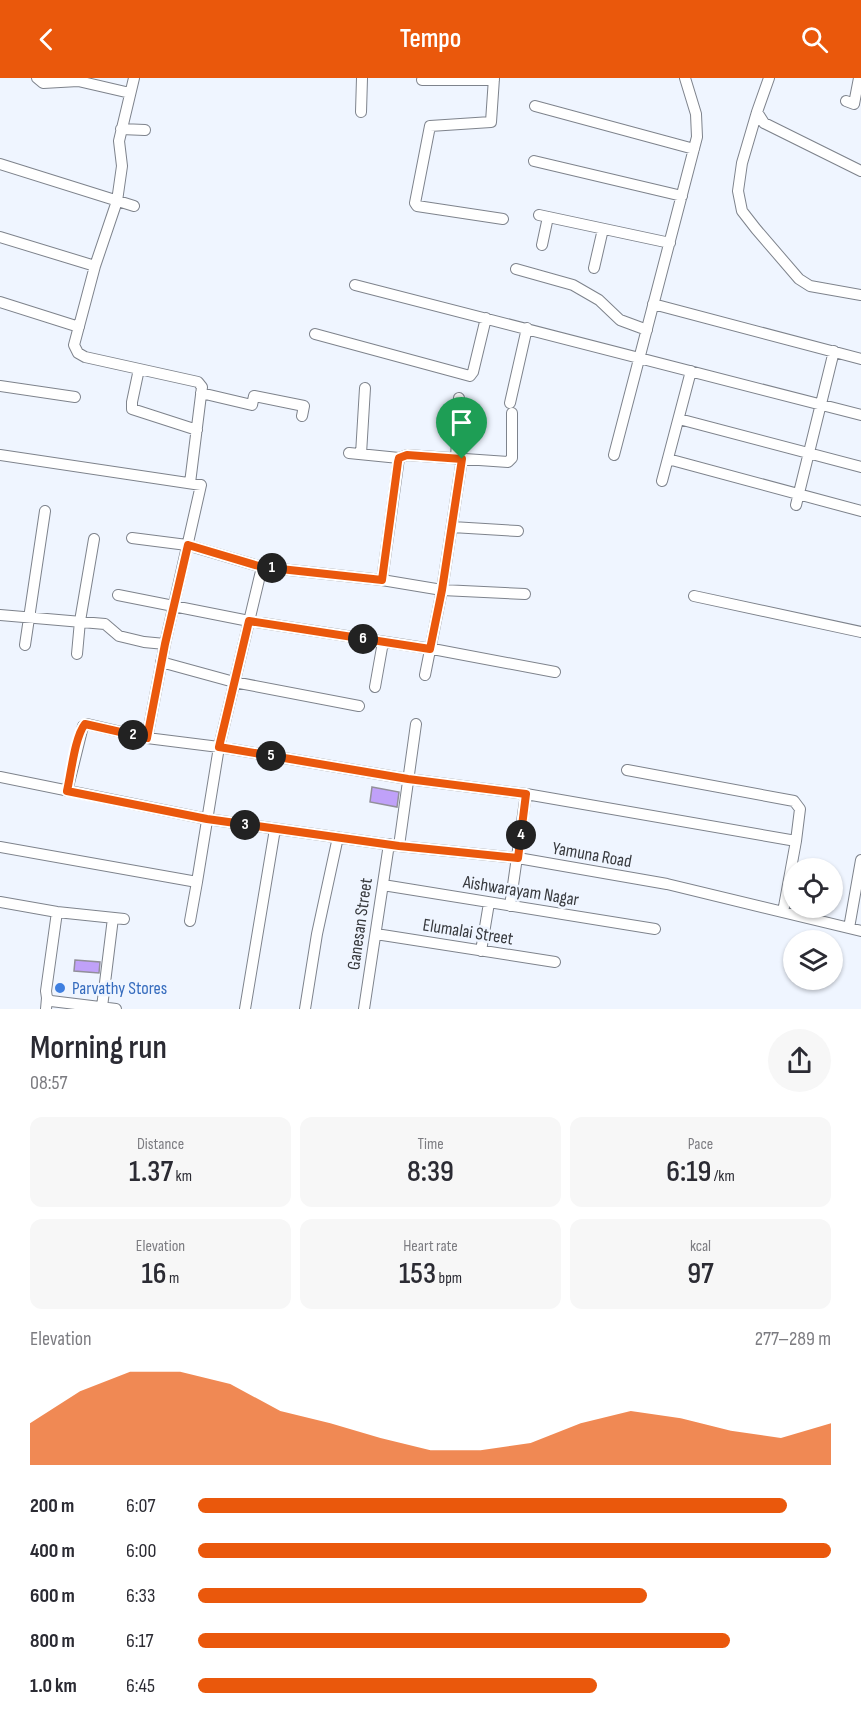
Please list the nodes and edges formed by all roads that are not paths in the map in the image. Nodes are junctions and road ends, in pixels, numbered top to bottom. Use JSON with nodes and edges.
{"nodes":[{"id":1,"x":37,"y":78,"type":"edge"},
{"id":2,"x":134,"y":78,"type":"edge"},
{"id":3,"x":362,"y":78,"type":"edge"},
{"id":4,"x":685,"y":78,"type":"edge"},
{"id":5,"x":769,"y":78,"type":"edge"},
{"id":6,"x":859,"y":78,"type":"edge"},
{"id":7,"x":494,"y":79,"type":"edge"},
{"id":8,"x":422,"y":80,"type":"dead end"},
{"id":9,"x":130,"y":93,"type":"junction"},
{"id":10,"x":846,"y":101,"type":"dead end"},
{"id":11,"x":536,"y":106,"type":"dead end"},
{"id":12,"x":361,"y":112,"type":"dead end"},
{"id":13,"x":757,"y":112,"type":"junction"},
{"id":14,"x":122,"y":129,"type":"junction"},
{"id":15,"x":145,"y":130,"type":"dead end"},
{"id":16,"x":694,"y":149,"type":"junction"},
{"id":17,"x":534,"y":161,"type":"dead end"},
{"id":18,"x":0,"y":164,"type":"edge"},
{"id":19,"x":861,"y":171,"type":"edge"},
{"id":20,"x":682,"y":196,"type":"junction"},
{"id":21,"x":117,"y":201,"type":"junction"},
{"id":22,"x":134,"y":206,"type":"dead end"},
{"id":23,"x":503,"y":219,"type":"dead end"},
{"id":24,"x":603,"y":229,"type":"junction"},
{"id":25,"x":0,"y":237,"type":"edge"},
{"id":26,"x":670,"y":243,"type":"junction"},
{"id":27,"x":542,"y":246,"type":"dead end"},
{"id":28,"x":95,"y":266,"type":"junction"},
{"id":29,"x":594,"y":268,"type":"dead end"},
{"id":30,"x":516,"y":269,"type":"dead end"},
{"id":31,"x":355,"y":285,"type":"dead end"},
{"id":32,"x":861,"y":296,"type":"edge"},
{"id":33,"x":0,"y":302,"type":"edge"},
{"id":34,"x":653,"y":304,"type":"junction"},
{"id":35,"x":486,"y":318,"type":"junction"},
{"id":36,"x":79,"y":327,"type":"junction"},
{"id":37,"x":527,"y":328,"type":"junction"},
{"id":38,"x":647,"y":330,"type":"junction"},
{"id":39,"x":315,"y":334,"type":"dead end"},
{"id":40,"x":834,"y":351,"type":"junction"},
{"id":41,"x":640,"y":357,"type":"junction"},
{"id":42,"x":861,"y":358,"type":"edge"},
{"id":43,"x":139,"y":369,"type":"junction"},
{"id":44,"x":691,"y":371,"type":"junction"},
{"id":45,"x":0,"y":386,"type":"edge"},
{"id":46,"x":365,"y":388,"type":"dead end"},
{"id":47,"x":201,"y":393,"type":"junction"},
{"id":48,"x":75,"y":397,"type":"dead end"},
{"id":49,"x":459,"y":398,"type":"dead end"},
{"id":50,"x":821,"y":405,"type":"junction"},
{"id":51,"x":861,"y":415,"type":"edge"},
{"id":52,"x":302,"y":416,"type":"dead end"},
{"id":53,"x":679,"y":419,"type":"junction"},
{"id":54,"x":197,"y":430,"type":"junction"},
{"id":55,"x":349,"y":453,"type":"dead end"},
{"id":56,"x":809,"y":453,"type":"junction"},
{"id":57,"x":361,"y":454,"type":"junction"},
{"id":58,"x":0,"y":455,"type":"edge"},
{"id":59,"x":614,"y":455,"type":"dead end"},
{"id":60,"x":399,"y":458,"type":"junction"},
{"id":61,"x":459,"y":459,"type":"junction"},
{"id":62,"x":668,"y":459,"type":"junction"},
{"id":63,"x":861,"y":467,"type":"edge"},
{"id":64,"x":662,"y":481,"type":"dead end"},
{"id":65,"x":190,"y":483,"type":"junction"},
{"id":66,"x":797,"y":500,"type":"junction"},
{"id":67,"x":45,"y":511,"type":"dead end"},
{"id":68,"x":861,"y":511,"type":"edge"},
{"id":69,"x":452,"y":527,"type":"junction"},
{"id":70,"x":518,"y":531,"type":"dead end"},
{"id":71,"x":132,"y":538,"type":"dead end"},
{"id":72,"x":94,"y":540,"type":"dead end"},
{"id":73,"x":188,"y":545,"type":"junction"},
{"id":74,"x":262,"y":567,"type":"junction"},
{"id":75,"x":382,"y":580,"type":"junction"},
{"id":76,"x":442,"y":590,"type":"junction"},
{"id":77,"x":525,"y":594,"type":"dead end"},
{"id":78,"x":118,"y":595,"type":"dead end"},
{"id":79,"x":694,"y":596,"type":"dead end"},
{"id":80,"x":173,"y":606,"type":"junction"},
{"id":81,"x":0,"y":615,"type":"edge"},
{"id":82,"x":29,"y":617,"type":"junction"},
{"id":83,"x":80,"y":621,"type":"junction"},
{"id":84,"x":249,"y":621,"type":"junction"},
{"id":85,"x":861,"y":632,"type":"edge"},
{"id":86,"x":382,"y":642,"type":"junction"},
{"id":87,"x":165,"y":644,"type":"junction"},
{"id":88,"x":26,"y":645,"type":"dead end"},
{"id":89,"x":430,"y":649,"type":"junction"},
{"id":90,"x":77,"y":654,"type":"dead end"},
{"id":91,"x":161,"y":662,"type":"junction"},
{"id":92,"x":555,"y":672,"type":"dead end"},
{"id":93,"x":425,"y":675,"type":"dead end"},
{"id":94,"x":234,"y":682,"type":"junction"},
{"id":95,"x":375,"y":687,"type":"dead end"},
{"id":96,"x":359,"y":706,"type":"dead end"},
{"id":97,"x":416,"y":723,"type":"dead end"},
{"id":98,"x":147,"y":738,"type":"junction"},
{"id":99,"x":219,"y":747,"type":"junction"},
{"id":100,"x":627,"y":770,"type":"dead end"},
{"id":101,"x":0,"y":777,"type":"edge"},
{"id":102,"x":408,"y":779,"type":"junction"},
{"id":103,"x":67,"y":791,"type":"junction"},
{"id":104,"x":526,"y":794,"type":"junction"},
{"id":105,"x":207,"y":819,"type":"junction"},
{"id":106,"x":275,"y":829,"type":"junction"},
{"id":107,"x":338,"y":837,"type":"junction"},
{"id":108,"x":796,"y":841,"type":"junction"},
{"id":109,"x":394,"y":845,"type":"junction"},
{"id":110,"x":0,"y":847,"type":"edge"},
{"id":111,"x":518,"y":858,"type":"junction"},
{"id":112,"x":793,"y":858,"type":"edge"},
{"id":113,"x":860,"y":867,"type":"edge"},
{"id":114,"x":197,"y":882,"type":"junction"},
{"id":115,"x":382,"y":885,"type":"junction"},
{"id":116,"x":0,"y":902,"type":"edge"},
{"id":117,"x":489,"y":903,"type":"junction"},
{"id":118,"x":510,"y":906,"type":"junction"},
{"id":119,"x":57,"y":912,"type":"junction"},
{"id":120,"x":783,"y":912,"type":"edge"},
{"id":121,"x":808,"y":918,"type":"edge"},
{"id":122,"x":190,"y":921,"type":"dead end"},
{"id":123,"x":849,"y":928,"type":"junction"},
{"id":124,"x":655,"y":929,"type":"dead end"},
{"id":125,"x":861,"y":931,"type":"edge"},
{"id":126,"x":376,"y":934,"type":"junction"},
{"id":127,"x":481,"y":951,"type":"junction"},
{"id":128,"x":555,"y":962,"type":"dead end"},
{"id":129,"x":46,"y":1004,"type":"edge"},
{"id":130,"x":102,"y":1007,"type":"junction"},
{"id":131,"x":116,"y":1009,"type":"edge"},
{"id":132,"x":245,"y":1009,"type":"edge"},
{"id":133,"x":305,"y":1009,"type":"edge"},
{"id":134,"x":364,"y":1009,"type":"edge"}],
"edges":[{"from":1,"to":9,"type":"street"},
{"from":2,"to":9,"type":"street"},
{"from":3,"to":12,"type":"street"},
{"from":4,"to":16,"type":"street"},
{"from":5,"to":13,"type":"street"},
{"from":6,"to":10,"type":"street"},
{"from":7,"to":8,"type":"street"},
{"from":7,"to":23,"type":"street"},
{"from":9,"to":14,"type":"street"},
{"from":11,"to":16,"type":"street"},
{"from":13,"to":19,"type":"street"},
{"from":13,"to":32,"type":"street"},
{"from":14,"to":15,"type":"street"},
{"from":14,"to":21,"type":"street"},
{"from":16,"to":20,"type":"street"},
{"from":17,"to":20,"type":"street"},
{"from":18,"to":21,"type":"street"},
{"from":20,"to":26,"type":"street"},
{"from":21,"to":22,"type":"street"},
{"from":21,"to":28,"type":"street"},
{"from":24,"to":26,"type":"street"},
{"from":24,"to":27,"type":"street"},
{"from":24,"to":29,"type":"street"},
{"from":25,"to":28,"type":"street"},
{"from":26,"to":34,"type":"street"},
{"from":28,"to":36,"type":"street"},
{"from":30,"to":38,"type":"street"},
{"from":31,"to":35,"type":"street"},
{"from":33,"to":36,"type":"street"},
{"from":34,"to":38,"type":"street"},
{"from":34,"to":40,"type":"street"},
{"from":35,"to":37,"type":"street"},
{"from":35,"to":39,"type":"street"},
{"from":36,"to":43,"type":"street"},
{"from":37,"to":41,"type":"street"},
{"from":37,"to":61,"type":"street"},
{"from":38,"to":41,"type":"street"},
{"from":40,"to":42,"type":"street"},
{"from":40,"to":50,"type":"street"},
{"from":41,"to":44,"type":"street"},
{"from":41,"to":59,"type":"street"},
{"from":43,"to":47,"type":"street"},
{"from":43,"to":54,"type":"street"},
{"from":44,"to":50,"type":"street"},
{"from":44,"to":53,"type":"street"},
{"from":45,"to":48,"type":"street"},
{"from":46,"to":57,"type":"street"},
{"from":47,"to":52,"type":"street"},
{"from":47,"to":54,"type":"street"},
{"from":49,"to":61,"type":"street"},
{"from":50,"to":51,"type":"street"},
{"from":50,"to":56,"type":"street"},
{"from":53,"to":56,"type":"street"},
{"from":53,"to":62,"type":"street"},
{"from":54,"to":65,"type":"street"},
{"from":55,"to":57,"type":"street"},
{"from":56,"to":63,"type":"street"},
{"from":56,"to":66,"type":"street"},
{"from":57,"to":60,"type":"street"},
{"from":58,"to":65,"type":"street"},
{"from":60,"to":61,"type":"street"},
{"from":60,"to":75,"type":"street"},
{"from":61,"to":69,"type":"street"},
{"from":62,"to":64,"type":"street"},
{"from":62,"to":66,"type":"street"},
{"from":65,"to":73,"type":"street"},
{"from":66,"to":68,"type":"street"},
{"from":67,"to":82,"type":"street"},
{"from":69,"to":70,"type":"street"},
{"from":69,"to":76,"type":"street"},
{"from":71,"to":73,"type":"street"},
{"from":72,"to":83,"type":"street"},
{"from":73,"to":74,"type":"street"},
{"from":73,"to":80,"type":"street"},
{"from":74,"to":75,"type":"street"},
{"from":74,"to":84,"type":"street"},
{"from":75,"to":76,"type":"street"},
{"from":76,"to":77,"type":"street"},
{"from":76,"to":89,"type":"street"},
{"from":78,"to":80,"type":"street"},
{"from":79,"to":85,"type":"street"},
{"from":80,"to":84,"type":"street"},
{"from":80,"to":87,"type":"street"},
{"from":81,"to":82,"type":"street"},
{"from":82,"to":83,"type":"street"},
{"from":82,"to":88,"type":"street"},
{"from":83,"to":87,"type":"street"},
{"from":83,"to":90,"type":"street"},
{"from":84,"to":86,"type":"street"},
{"from":84,"to":94,"type":"street"},
{"from":86,"to":89,"type":"street"},
{"from":86,"to":95,"type":"street"},
{"from":87,"to":91,"type":"street"},
{"from":89,"to":92,"type":"street"},
{"from":89,"to":93,"type":"street"},
{"from":91,"to":94,"type":"street"},
{"from":91,"to":98,"type":"street"},
{"from":94,"to":96,"type":"street"},
{"from":94,"to":99,"type":"street"},
{"from":97,"to":102,"type":"street","name":"Ganesan Street"},
{"from":98,"to":99,"type":"street"},
{"from":98,"to":103,"type":"street"},
{"from":99,"to":102,"type":"street"},
{"from":99,"to":105,"type":"street"},
{"from":100,"to":108,"type":"street"},
{"from":101,"to":103,"type":"street","name":"Yamuna Road"},
{"from":102,"to":104,"type":"street"},
{"from":102,"to":109,"type":"street","name":"Ganesan Street"},
{"from":103,"to":105,"type":"street","name":"Yamuna Road"},
{"from":104,"to":108,"type":"street"},
{"from":104,"to":111,"type":"street"},
{"from":105,"to":106,"type":"street","name":"Yamuna Road"},
{"from":105,"to":114,"type":"street"},
{"from":106,"to":107,"type":"street","name":"Yamuna Road"},
{"from":106,"to":132,"type":"street"},
{"from":107,"to":109,"type":"street","name":"Yamuna Road"},
{"from":107,"to":133,"type":"street"},
{"from":108,"to":112,"type":"street"},
{"from":109,"to":111,"type":"street","name":"Yamuna Road"},
{"from":109,"to":115,"type":"street","name":"Ganesan Street"},
{"from":110,"to":114,"type":"street"},
{"from":111,"to":118,"type":"street"},
{"from":111,"to":120,"type":"street","name":"Yamuna Road"},
{"from":113,"to":123,"type":"street"},
{"from":114,"to":122,"type":"street"},
{"from":115,"to":117,"type":"street","name":"Aishwarayam Nagar"},
{"from":115,"to":126,"type":"street","name":"Ganesan Street"},
{"from":116,"to":119,"type":"street"},
{"from":117,"to":118,"type":"street","name":"Aishwarayam Nagar"},
{"from":117,"to":127,"type":"street"},
{"from":118,"to":124,"type":"street","name":"Aishwarayam Nagar"},
{"from":119,"to":129,"type":"street"},
{"from":119,"to":130,"type":"street"},
{"from":121,"to":123,"type":"street","name":"Yamuna Road"},
{"from":123,"to":125,"type":"street","name":"Yamuna Road"},
{"from":126,"to":127,"type":"street","name":"Elumalai Street"},
{"from":126,"to":134,"type":"street","name":"Ganesan Street"},
{"from":127,"to":128,"type":"street","name":"Elumalai Street"},
{"from":129,"to":130,"type":"street"},
{"from":130,"to":131,"type":"street"}]}
